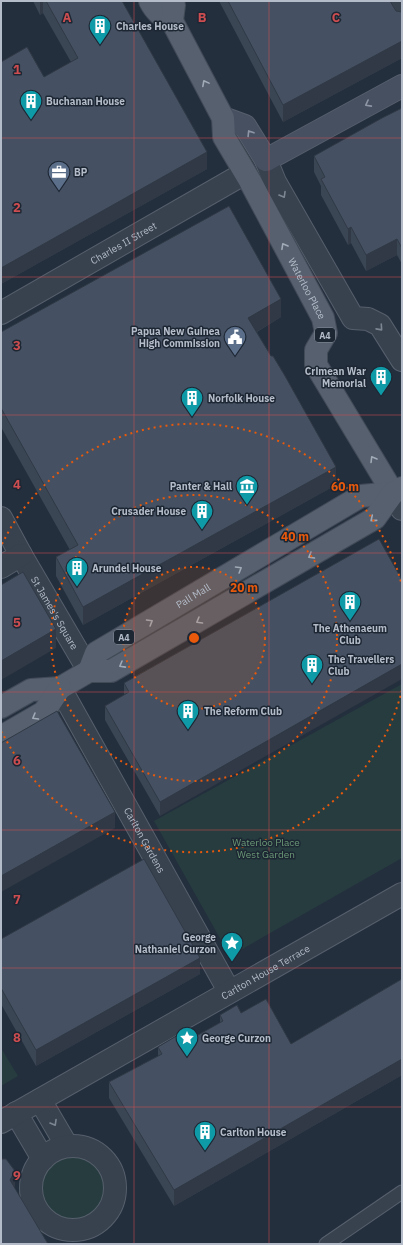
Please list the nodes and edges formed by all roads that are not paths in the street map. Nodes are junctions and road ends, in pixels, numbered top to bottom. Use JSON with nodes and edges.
{"nodes":[{"id":1,"x":150,"y":1,"type":"edge"},
{"id":2,"x":393,"y":1,"type":"edge"},
{"id":3,"x":172,"y":11,"type":"edge"},
{"id":4,"x":402,"y":18,"type":"edge"},
{"id":5,"x":402,"y":86,"type":"edge"},
{"id":6,"x":223,"y":118,"type":"junction"},
{"id":7,"x":266,"y":160,"type":"junction"},
{"id":8,"x":245,"y":172,"type":"junction"},
{"id":9,"x":1,"y":312,"type":"edge"},
{"id":10,"x":353,"y":318,"type":"junction"},
{"id":11,"x":326,"y":333,"type":"junction"},
{"id":12,"x":402,"y":360,"type":"edge"},
{"id":13,"x":399,"y":497,"type":"edge"},
{"id":14,"x":1,"y":518,"type":"edge"},
{"id":15,"x":21,"y":555,"type":"junction"},
{"id":16,"x":1,"y":567,"type":"edge"},
{"id":17,"x":89,"y":671,"type":"junction"},
{"id":18,"x":60,"y":688,"type":"junction"},
{"id":19,"x":1,"y":707,"type":"edge"},
{"id":20,"x":1,"y":737,"type":"edge"},
{"id":21,"x":402,"y":894,"type":"edge"},
{"id":22,"x":229,"y":991,"type":"junction"},
{"id":23,"x":40,"y":1100,"type":"junction"},
{"id":24,"x":8,"y":1117,"type":"edge"},
{"id":25,"x":67,"y":1146,"type":"junction"},
{"id":26,"x":43,"y":1159,"type":"junction"},
{"id":27,"x":402,"y":1192,"type":"edge"},
{"id":28,"x":326,"y":1244,"type":"edge"}],
"edges":[{"from":1,"to":3,"type":"main road","number":"A4"},
{"from":2,"to":4,"type":"street"},
{"from":6,"to":3,"type":"main road","number":"A4","one_way":true},
{"from":5,"to":7,"type":"main road","one_way":true},
{"from":7,"to":6,"type":"main road","one_way":true},
{"from":6,"to":8,"type":"main road","number":"A4"},
{"from":7,"to":10,"type":"street","one_way":true},
{"from":8,"to":9,"type":"street","name":"Charles II Street"},
{"from":11,"to":8,"type":"main road","name":"Waterloo Place","number":"A4","one_way":true},
{"from":10,"to":11,"type":"street"},
{"from":10,"to":12,"type":"street","one_way":true},
{"from":13,"to":11,"type":"main road","name":"Waterloo Place","number":"A4","one_way":true},
{"from":13,"to":17,"type":"main road","name":"Pall Mall","number":"A4"},
{"from":14,"to":15,"type":"street","name":"St James's Square"},
{"from":15,"to":16,"type":"street"},
{"from":15,"to":17,"type":"street","name":"St James's Square"},
{"from":17,"to":18,"type":"main road"},
{"from":18,"to":19,"type":"main road"},
{"from":18,"to":20,"type":"main road","one_way":true},
{"from":18,"to":22,"type":"street","name":"Carlton Gardens"},
{"from":21,"to":22,"type":"street","name":"Carlton House Terrace"},
{"from":22,"to":23,"type":"street","name":"Carlton House Terrace"},
{"from":23,"to":24,"type":"street"},
{"from":23,"to":25,"type":"street","one_way":true},
{"from":24,"to":26,"type":"street"},
{"from":25,"to":26,"type":"street"},
{"from":25,"to":26,"type":"street"},
{"from":27,"to":28,"type":"lane"}]}
